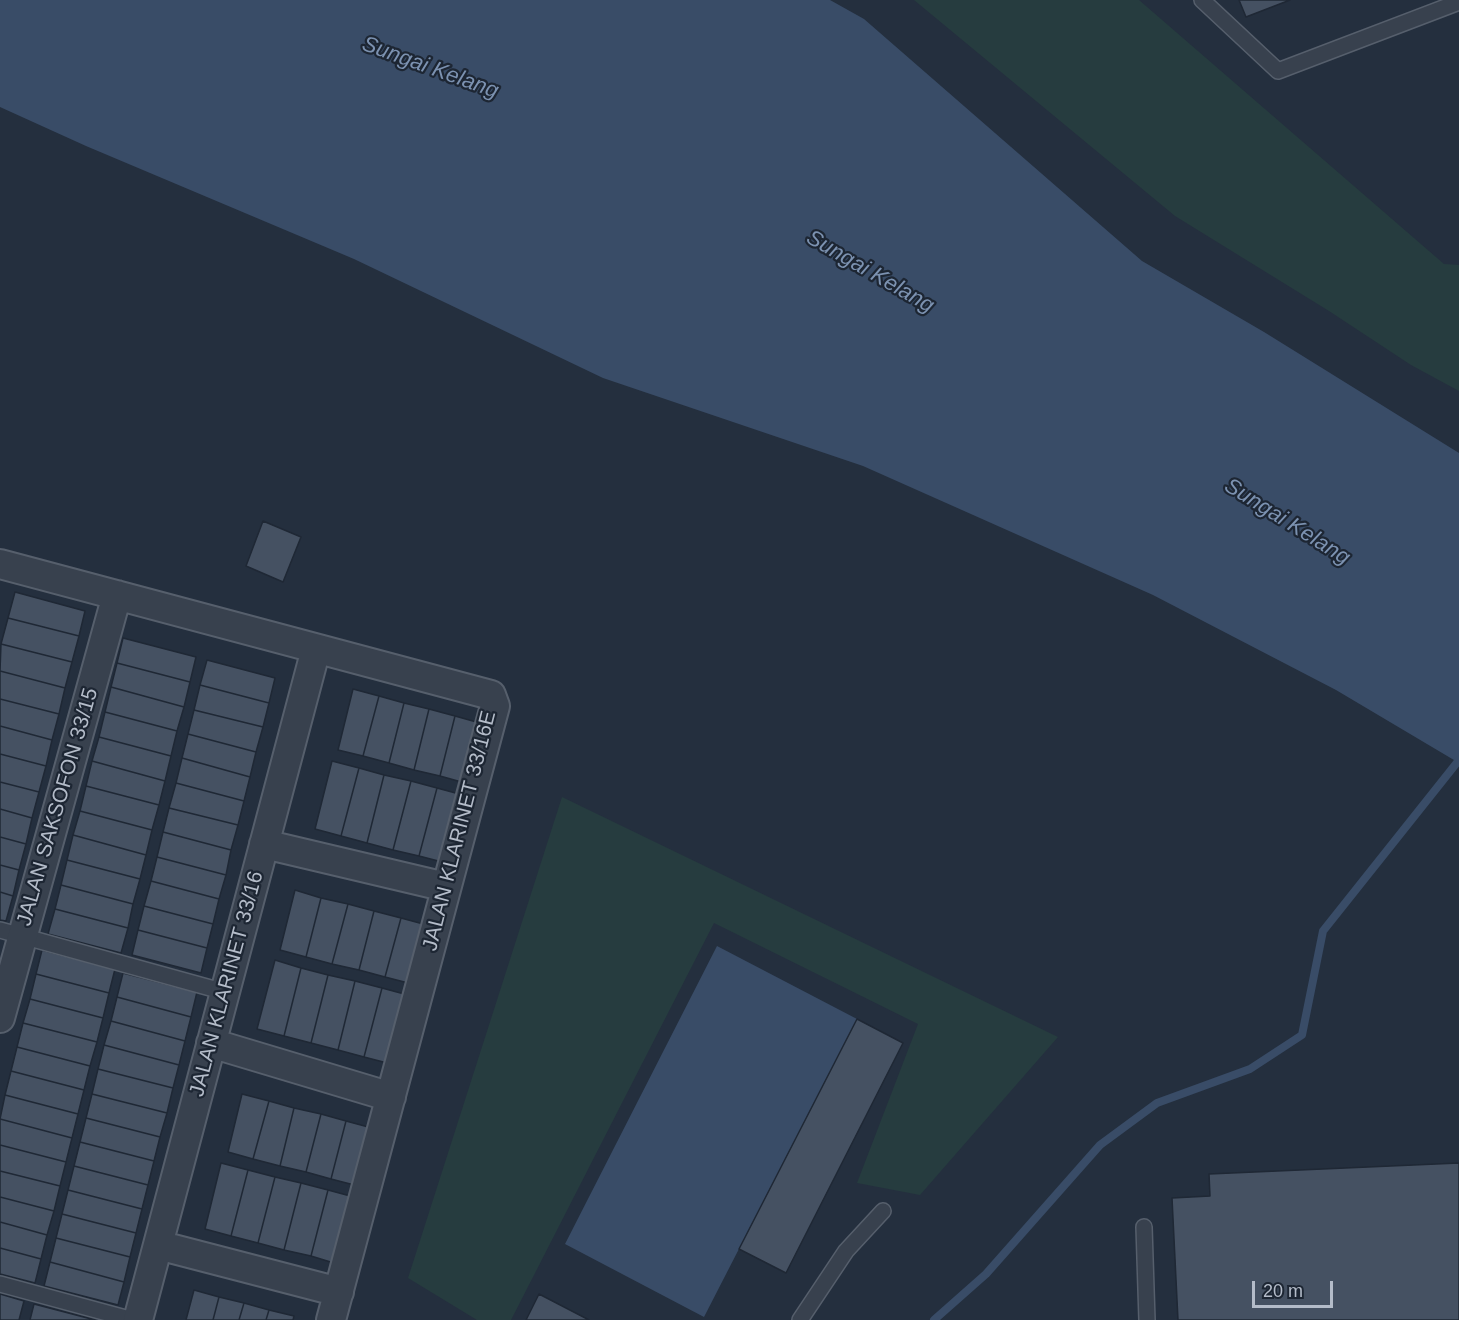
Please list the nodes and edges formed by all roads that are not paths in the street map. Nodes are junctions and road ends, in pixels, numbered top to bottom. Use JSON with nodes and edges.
{"nodes":[{"id":1,"x":1202,"y":0,"type":"edge"},
{"id":2,"x":1459,"y":2,"type":"edge"},
{"id":3,"x":0,"y":564,"type":"edge"},
{"id":4,"x":117,"y":595,"type":"junction"},
{"id":5,"x":316,"y":649,"type":"junction"},
{"id":6,"x":264,"y":844,"type":"junction"},
{"id":7,"x":446,"y":887,"type":"junction"},
{"id":8,"x":11,"y":933,"type":"edge"},
{"id":9,"x":225,"y":992,"type":"junction"},
{"id":10,"x":0,"y":1018,"type":"edge"},
{"id":11,"x":212,"y":1043,"type":"junction"},
{"id":12,"x":391,"y":1097,"type":"junction"},
{"id":13,"x":883,"y":1211,"type":"dead end"},
{"id":14,"x":1144,"y":1227,"type":"dead end"},
{"id":15,"x":158,"y":1245,"type":"junction"},
{"id":16,"x":0,"y":1284,"type":"edge"},
{"id":17,"x":339,"y":1292,"type":"junction"},
{"id":18,"x":133,"y":1320,"type":"edge"},
{"id":19,"x":138,"y":1320,"type":"edge"},
{"id":20,"x":331,"y":1320,"type":"edge"},
{"id":21,"x":800,"y":1320,"type":"edge"},
{"id":22,"x":1147,"y":1320,"type":"edge"}],
"edges":[{"from":1,"to":2,"type":"lane"},
{"from":3,"to":4,"type":"street","name":"JALAN KLARINET 33/16E"},
{"from":4,"to":5,"type":"street","name":"JALAN KLARINET 33/16E"},
{"from":4,"to":8,"type":"street","name":"JALAN SAKSOFON 33/15"},
{"from":5,"to":6,"type":"street","name":"JALAN KLARINET 33/16"},
{"from":5,"to":7,"type":"street","name":"JALAN KLARINET 33/16E"},
{"from":6,"to":7,"type":"street"},
{"from":6,"to":9,"type":"street","name":"JALAN KLARINET 33/16"},
{"from":7,"to":12,"type":"street","name":"JALAN KLARINET 33/16E"},
{"from":8,"to":9,"type":"lane"},
{"from":8,"to":10,"type":"street","name":"JALAN SAKSOFON 33/15"},
{"from":9,"to":11,"type":"street","name":"JALAN KLARINET 33/16"},
{"from":11,"to":12,"type":"street"},
{"from":11,"to":15,"type":"street","name":"JALAN KLARINET 33/16"},
{"from":12,"to":17,"type":"street","name":"JALAN KLARINET 33/16E"},
{"from":13,"to":21,"type":"lane"},
{"from":14,"to":22,"type":"lane"},
{"from":15,"to":17,"type":"street"},
{"from":15,"to":19,"type":"street","name":"JALAN KLARINET 33/16"},
{"from":16,"to":18,"type":"lane"},
{"from":17,"to":20,"type":"street","name":"JALAN KLARINET 33/16E"}]}
